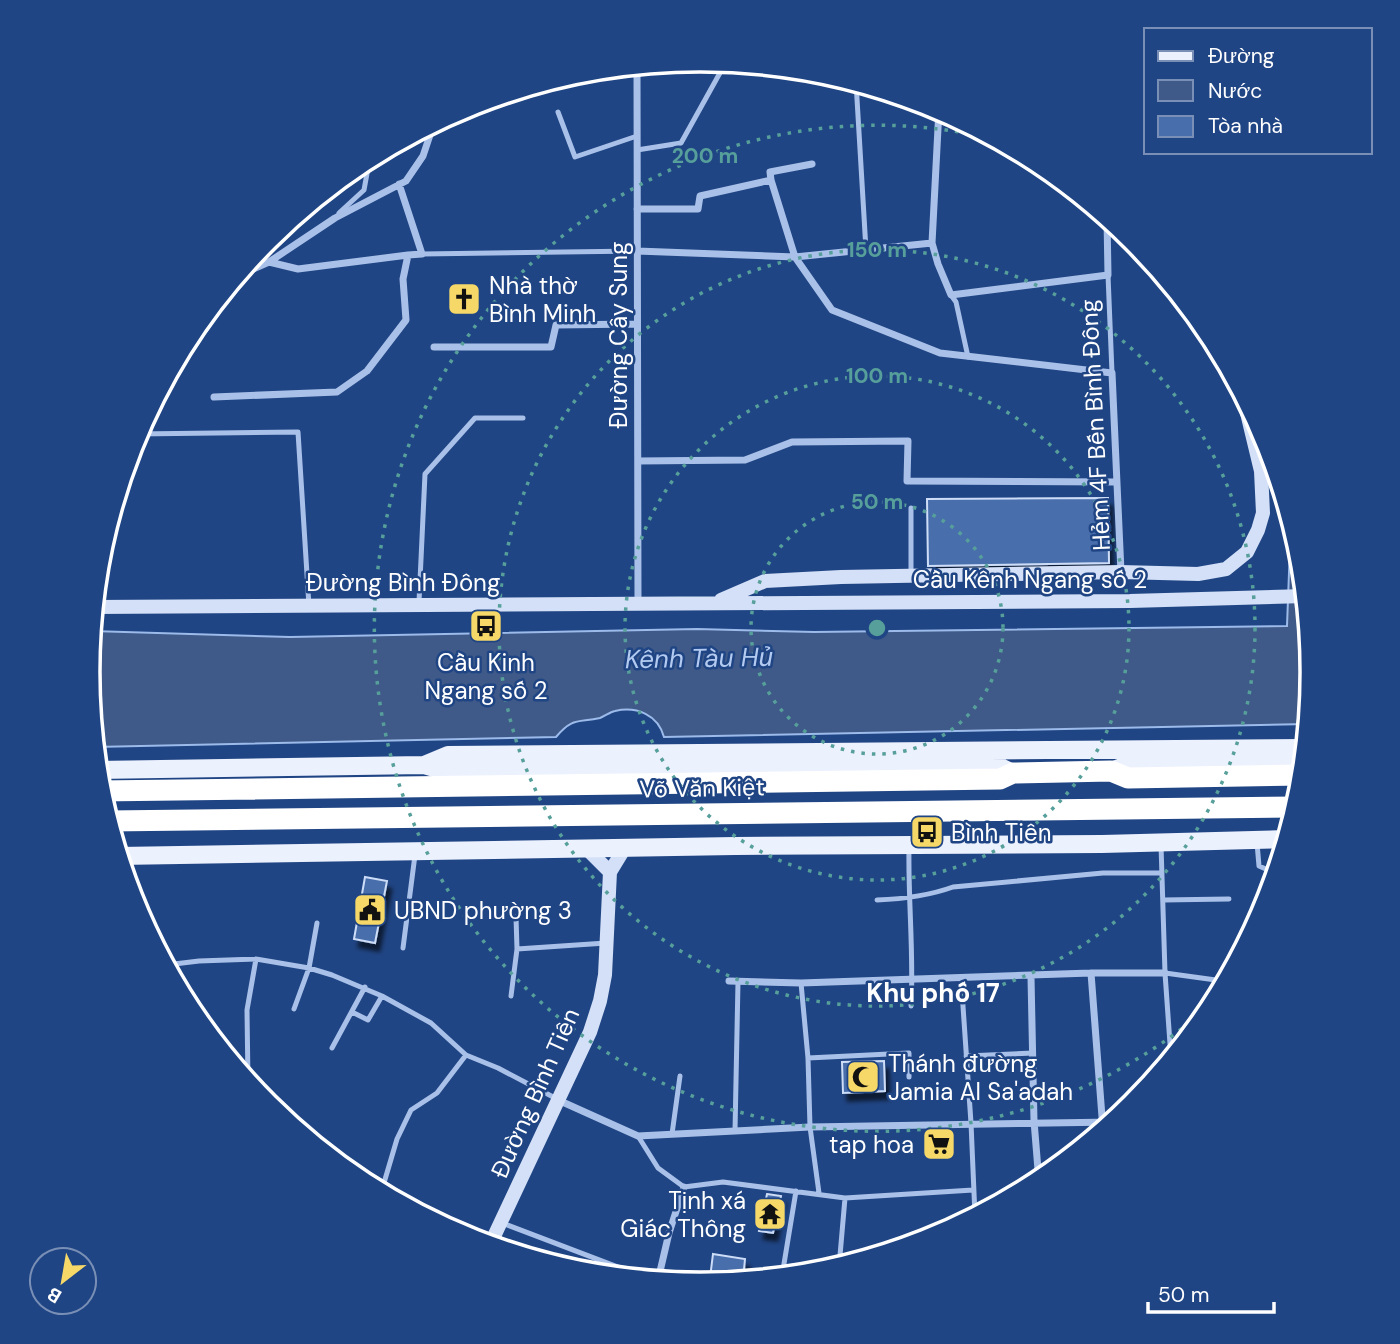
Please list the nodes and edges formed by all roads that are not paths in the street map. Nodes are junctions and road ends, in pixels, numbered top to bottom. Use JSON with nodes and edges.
{"nodes":[{"id":1,"x":720,"y":73,"type":"edge"},
{"id":2,"x":637,"y":75,"type":"edge"},
{"id":3,"x":857,"y":93,"type":"edge"},
{"id":4,"x":558,"y":112,"type":"dead end"},
{"id":5,"x":938,"y":121,"type":"edge"},
{"id":6,"x":637,"y":136,"type":"junction"},
{"id":7,"x":429,"y":137,"type":"edge"},
{"id":8,"x":637,"y":150,"type":"junction"},
{"id":9,"x":812,"y":164,"type":"dead end"},
{"id":10,"x":367,"y":173,"type":"edge"},
{"id":11,"x":771,"y":180,"type":"junction"},
{"id":12,"x":399,"y":184,"type":"junction"},
{"id":13,"x":637,"y":209,"type":"junction"},
{"id":14,"x":335,"y":218,"type":"junction"},
{"id":15,"x":1107,"y":232,"type":"edge"},
{"id":16,"x":932,"y":243,"type":"junction"},
{"id":17,"x":866,"y":250,"type":"junction"},
{"id":18,"x":637,"y":251,"type":"junction"},
{"id":19,"x":422,"y":254,"type":"junction"},
{"id":20,"x":408,"y":255,"type":"junction"},
{"id":21,"x":796,"y":257,"type":"junction"},
{"id":22,"x":269,"y":262,"type":"junction"},
{"id":23,"x":258,"y":267,"type":"edge"},
{"id":24,"x":1108,"y":275,"type":"junction"},
{"id":25,"x":951,"y":295,"type":"junction"},
{"id":26,"x":637,"y":324,"type":"junction"},
{"id":27,"x":434,"y":347,"type":"dead end"},
{"id":28,"x":968,"y":357,"type":"junction"},
{"id":29,"x":1112,"y":373,"type":"junction"},
{"id":30,"x":214,"y":397,"type":"dead end"},
{"id":31,"x":523,"y":418,"type":"dead end"},
{"id":32,"x":149,"y":434,"type":"edge"},
{"id":33,"x":1253,"y":438,"type":"edge"},
{"id":34,"x":638,"y":461,"type":"junction"},
{"id":35,"x":1117,"y":482,"type":"junction"},
{"id":36,"x":911,"y":508,"type":"dead end"},
{"id":37,"x":1121,"y":572,"type":"junction"},
{"id":38,"x":911,"y":576,"type":"junction"},
{"id":39,"x":1295,"y":596,"type":"edge"},
{"id":40,"x":638,"y":603,"type":"junction"},
{"id":41,"x":712,"y":603,"type":"junction"},
{"id":42,"x":754,"y":603,"type":"joint"},
{"id":43,"x":419,"y":605,"type":"junction"},
{"id":44,"x":309,"y":606,"type":"junction"},
{"id":45,"x":104,"y":607,"type":"edge"},
{"id":46,"x":1295,"y":748,"type":"edge"},
{"id":47,"x":1293,"y":762,"type":"edge"},
{"id":48,"x":424,"y":765,"type":"junction"},
{"id":49,"x":108,"y":771,"type":"edge"},
{"id":50,"x":1111,"y":771,"type":"junction"},
{"id":51,"x":1013,"y":773,"type":"junction"},
{"id":52,"x":1291,"y":775,"type":"edge"},
{"id":53,"x":111,"y":791,"type":"edge"},
{"id":54,"x":1285,"y":807,"type":"edge"},
{"id":55,"x":119,"y":821,"type":"edge"},
{"id":56,"x":1276,"y":839,"type":"edge"},
{"id":57,"x":1256,"y":840,"type":"junction"},
{"id":58,"x":1161,"y":842,"type":"junction"},
{"id":59,"x":909,"y":845,"type":"junction"},
{"id":60,"x":624,"y":849,"type":"junction"},
{"id":61,"x":588,"y":850,"type":"junction"},
{"id":62,"x":415,"y":852,"type":"junction"},
{"id":63,"x":129,"y":856,"type":"edge"},
{"id":64,"x":1266,"y":869,"type":"edge"},
{"id":65,"x":610,"y":872,"type":"junction"},
{"id":66,"x":1162,"y":873,"type":"junction"},
{"id":67,"x":908,"y":898,"type":"junction"},
{"id":68,"x":1229,"y":899,"type":"dead end"},
{"id":69,"x":877,"y":900,"type":"dead end"},
{"id":70,"x":1163,"y":900,"type":"junction"},
{"id":71,"x":516,"y":917,"type":"dead end"},
{"id":72,"x":317,"y":923,"type":"dead end"},
{"id":73,"x":606,"y":943,"type":"junction"},
{"id":74,"x":403,"y":947,"type":"dead end"},
{"id":75,"x":517,"y":949,"type":"junction"},
{"id":76,"x":256,"y":959,"type":"junction"},
{"id":77,"x":176,"y":964,"type":"edge"},
{"id":78,"x":309,"y":968,"type":"junction"},
{"id":79,"x":1091,"y":973,"type":"junction"},
{"id":80,"x":1165,"y":973,"type":"junction"},
{"id":81,"x":961,"y":977,"type":"junction"},
{"id":82,"x":1031,"y":977,"type":"junction"},
{"id":83,"x":912,"y":979,"type":"junction"},
{"id":84,"x":1215,"y":980,"type":"edge"},
{"id":85,"x":729,"y":981,"type":"dead end"},
{"id":86,"x":738,"y":982,"type":"junction"},
{"id":87,"x":801,"y":983,"type":"junction"},
{"id":88,"x":365,"y":987,"type":"junction"},
{"id":89,"x":382,"y":996,"type":"junction"},
{"id":90,"x":511,"y":996,"type":"dead end"},
{"id":91,"x":911,"y":1006,"type":"dead end"},
{"id":92,"x":293,"y":1009,"type":"dead end"},
{"id":93,"x":352,"y":1012,"type":"junction"},
{"id":94,"x":1170,"y":1044,"type":"edge"},
{"id":95,"x":332,"y":1048,"type":"dead end"},
{"id":96,"x":1033,"y":1053,"type":"junction"},
{"id":97,"x":466,"y":1055,"type":"junction"},
{"id":98,"x":966,"y":1056,"type":"junction"},
{"id":99,"x":808,"y":1058,"type":"junction"},
{"id":100,"x":248,"y":1066,"type":"edge"},
{"id":101,"x":680,"y":1076,"type":"dead end"},
{"id":102,"x":909,"y":1077,"type":"dead end"},
{"id":103,"x":557,"y":1099,"type":"junction"},
{"id":104,"x":1102,"y":1117,"type":"edge"},
{"id":105,"x":1034,"y":1121,"type":"junction"},
{"id":106,"x":971,"y":1122,"type":"junction"},
{"id":107,"x":1093,"y":1125,"type":"edge"},
{"id":108,"x":810,"y":1127,"type":"junction"},
{"id":109,"x":735,"y":1131,"type":"junction"},
{"id":110,"x":672,"y":1134,"type":"junction"},
{"id":111,"x":638,"y":1136,"type":"junction"},
{"id":112,"x":1037,"y":1168,"type":"edge"},
{"id":113,"x":384,"y":1182,"type":"edge"},
{"id":114,"x":684,"y":1187,"type":"junction"},
{"id":115,"x":974,"y":1190,"type":"junction"},
{"id":116,"x":796,"y":1191,"type":"junction"},
{"id":117,"x":820,"y":1193,"type":"junction"},
{"id":118,"x":845,"y":1198,"type":"junction"},
{"id":119,"x":975,"y":1205,"type":"edge"},
{"id":120,"x":501,"y":1222,"type":"junction"},
{"id":121,"x":494,"y":1236,"type":"edge"},
{"id":122,"x":840,"y":1256,"type":"edge"},
{"id":123,"x":616,"y":1266,"type":"edge"},
{"id":124,"x":784,"y":1266,"type":"edge"},
{"id":125,"x":660,"y":1271,"type":"edge"}],
"edges":[{"from":1,"to":8,"type":"lane"},
{"from":2,"to":6,"type":"street","name":"Đường Cây Sung"},
{"from":3,"to":17,"type":"lane"},
{"from":4,"to":6,"type":"lane"},
{"from":5,"to":16,"type":"street"},
{"from":6,"to":8,"type":"street","name":"Đường Cây Sung"},
{"from":7,"to":12,"type":"street"},
{"from":8,"to":13,"type":"street","name":"Đường Cây Sung"},
{"from":9,"to":11,"type":"street"},
{"from":10,"to":14,"type":"lane"},
{"from":11,"to":13,"type":"street"},
{"from":11,"to":21,"type":"street"},
{"from":12,"to":14,"type":"street"},
{"from":12,"to":19,"type":"street"},
{"from":13,"to":18,"type":"street","name":"Đường Cây Sung"},
{"from":14,"to":22,"type":"street"},
{"from":15,"to":24,"type":"street"},
{"from":16,"to":17,"type":"street"},
{"from":16,"to":25,"type":"street"},
{"from":17,"to":21,"type":"street"},
{"from":18,"to":19,"type":"lane"},
{"from":18,"to":21,"type":"street"},
{"from":18,"to":26,"type":"street","name":"Đường Cây Sung"},
{"from":19,"to":20,"type":"street"},
{"from":20,"to":22,"type":"street"},
{"from":20,"to":30,"type":"street"},
{"from":21,"to":28,"type":"street"},
{"from":22,"to":23,"type":"street"},
{"from":24,"to":25,"type":"street"},
{"from":24,"to":29,"type":"lane","name":"Hẻm 4F Bến Bình Đông"},
{"from":25,"to":28,"type":"lane"},
{"from":26,"to":27,"type":"street"},
{"from":26,"to":34,"type":"street","name":"Đường Cây Sung"},
{"from":28,"to":29,"type":"street"},
{"from":29,"to":35,"type":"street","name":"Hẻm 4F Bến Bình Đông"},
{"from":31,"to":43,"type":"lane"},
{"from":32,"to":44,"type":"lane"},
{"from":33,"to":37,"type":"street","name":"Đường Bình Đông"},
{"from":34,"to":35,"type":"street"},
{"from":34,"to":40,"type":"street","name":"Đường Cây Sung"},
{"from":35,"to":37,"type":"street","name":"Hẻm 4F Bến Bình Đông"},
{"from":36,"to":38,"type":"lane"},
{"from":37,"to":38,"type":"street","name":"Đường Bình Đông"},
{"from":38,"to":41,"type":"street","name":"Đường Bình Đông"},
{"from":39,"to":42,"type":"street","name":"Cầu Kênh Ngang số 2"},
{"from":40,"to":41,"type":"street","name":"Đường Bình Đông"},
{"from":40,"to":43,"type":"street","name":"Đường Bình Đông"},
{"from":41,"to":42,"type":"street","name":"Đường Bình Đông"},
{"from":43,"to":44,"type":"street","name":"Đường Bình Đông"},
{"from":44,"to":45,"type":"street","name":"Đường Bình Đông"},
{"from":46,"to":48,"type":"main road","name":"Võ Văn Kiệt"},
{"from":47,"to":50,"type":"main road","name":"Võ Văn Kiệt"},
{"from":48,"to":49,"type":"main road","name":"Võ Văn Kiệt"},
{"from":48,"to":51,"type":"main road","name":"Võ Văn Kiệt"},
{"from":50,"to":51,"type":"highway","name":"Võ Văn Kiệt"},
{"from":50,"to":52,"type":"highway","name":"Võ Văn Kiệt"},
{"from":51,"to":53,"type":"highway","name":"Võ Văn Kiệt"},
{"from":54,"to":55,"type":"highway","name":"Võ Văn Kiệt"},
{"from":56,"to":57,"type":"main road"},
{"from":57,"to":58,"type":"main road"},
{"from":57,"to":64,"type":"lane"},
{"from":58,"to":59,"type":"main road"},
{"from":58,"to":66,"type":"lane"},
{"from":59,"to":60,"type":"main road"},
{"from":59,"to":67,"type":"lane"},
{"from":60,"to":61,"type":"main road"},
{"from":60,"to":65,"type":"street","name":"Đường Bình Tiên"},
{"from":61,"to":62,"type":"main road"},
{"from":61,"to":65,"type":"street"},
{"from":62,"to":63,"type":"main road"},
{"from":62,"to":74,"type":"lane"},
{"from":65,"to":73,"type":"street","name":"Đường Bình Tiên"},
{"from":66,"to":67,"type":"lane"},
{"from":66,"to":70,"type":"lane"},
{"from":67,"to":69,"type":"lane"},
{"from":67,"to":83,"type":"lane"},
{"from":68,"to":70,"type":"lane"},
{"from":70,"to":80,"type":"lane"},
{"from":71,"to":75,"type":"lane"},
{"from":72,"to":78,"type":"lane"},
{"from":73,"to":75,"type":"lane"},
{"from":73,"to":103,"type":"street","name":"Đường Bình Tiên"},
{"from":75,"to":90,"type":"lane"},
{"from":76,"to":77,"type":"lane"},
{"from":76,"to":78,"type":"lane"},
{"from":76,"to":100,"type":"lane"},
{"from":78,"to":88,"type":"lane"},
{"from":78,"to":92,"type":"lane"},
{"from":79,"to":80,"type":"street"},
{"from":79,"to":82,"type":"street"},
{"from":79,"to":104,"type":"street"},
{"from":80,"to":84,"type":"lane"},
{"from":80,"to":94,"type":"lane"},
{"from":81,"to":82,"type":"street"},
{"from":81,"to":83,"type":"street"},
{"from":81,"to":98,"type":"lane"},
{"from":82,"to":96,"type":"street"},
{"from":83,"to":87,"type":"street"},
{"from":83,"to":91,"type":"lane"},
{"from":85,"to":86,"type":"street"},
{"from":86,"to":87,"type":"street"},
{"from":86,"to":109,"type":"lane"},
{"from":87,"to":99,"type":"lane"},
{"from":88,"to":89,"type":"lane"},
{"from":88,"to":93,"type":"lane"},
{"from":89,"to":93,"type":"lane"},
{"from":89,"to":97,"type":"lane"},
{"from":93,"to":95,"type":"lane"},
{"from":96,"to":98,"type":"lane"},
{"from":96,"to":105,"type":"street"},
{"from":97,"to":103,"type":"lane"},
{"from":97,"to":113,"type":"lane"},
{"from":98,"to":106,"type":"lane"},
{"from":99,"to":102,"type":"lane"},
{"from":99,"to":108,"type":"lane"},
{"from":101,"to":110,"type":"lane"},
{"from":103,"to":111,"type":"street"},
{"from":103,"to":120,"type":"street","name":"Đường Bình Tiên"},
{"from":105,"to":106,"type":"street"},
{"from":105,"to":107,"type":"street"},
{"from":105,"to":112,"type":"street"},
{"from":106,"to":108,"type":"street"},
{"from":106,"to":115,"type":"lane"},
{"from":108,"to":109,"type":"street"},
{"from":108,"to":117,"type":"lane"},
{"from":109,"to":110,"type":"street"},
{"from":110,"to":111,"type":"street"},
{"from":111,"to":114,"type":"lane"},
{"from":114,"to":116,"type":"lane"},
{"from":114,"to":125,"type":"street"},
{"from":115,"to":118,"type":"lane"},
{"from":115,"to":119,"type":"lane"},
{"from":116,"to":117,"type":"lane"},
{"from":116,"to":124,"type":"lane"},
{"from":117,"to":118,"type":"lane"},
{"from":118,"to":122,"type":"lane"},
{"from":120,"to":121,"type":"street","name":"Đường Bình Tiên"},
{"from":120,"to":123,"type":"lane"}]}
